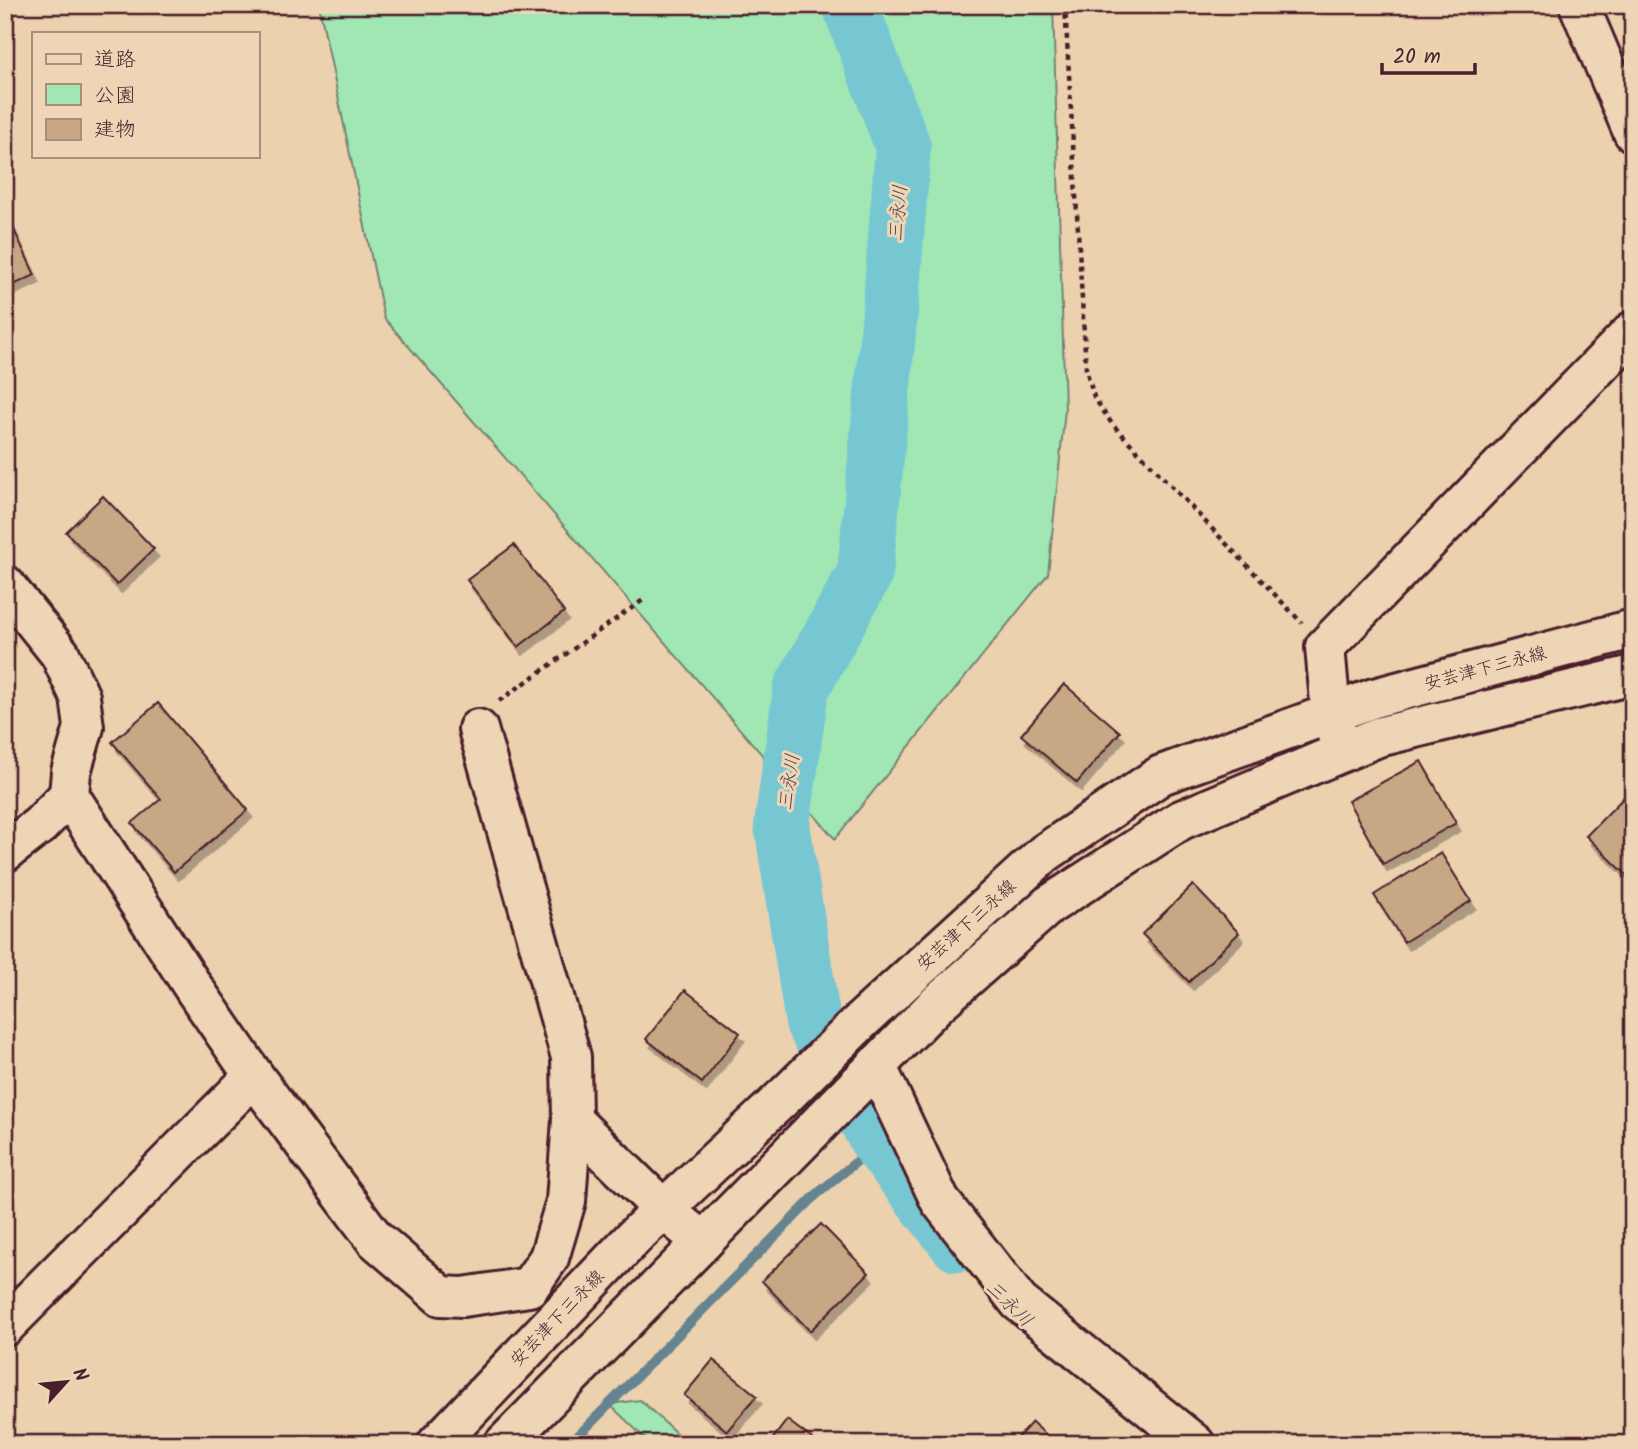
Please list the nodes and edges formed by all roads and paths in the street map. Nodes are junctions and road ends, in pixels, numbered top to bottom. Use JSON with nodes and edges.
{"nodes":[{"id":1,"x":1065,"y":5,"type":"edge"},
{"id":2,"x":1579,"y":5,"type":"edge"},
{"id":3,"x":1633,"y":132,"type":"edge"},
{"id":4,"x":1633,"y":331,"type":"edge"},
{"id":5,"x":5,"y":585,"type":"edge"},
{"id":6,"x":646,"y":598,"type":"dead end"},
{"id":7,"x":1633,"y":629,"type":"edge"},
{"id":8,"x":1325,"y":647,"type":"junction"},
{"id":9,"x":1633,"y":675,"type":"edge"},
{"id":10,"x":1331,"y":713,"type":"junction"},
{"id":11,"x":478,"y":729,"type":"joint"},
{"id":12,"x":1342,"y":752,"type":"junction"},
{"id":13,"x":69,"y":794,"type":"junction"},
{"id":14,"x":5,"y":852,"type":"edge"},
{"id":15,"x":876,"y":1065,"type":"junction"},
{"id":16,"x":254,"y":1076,"type":"junction"},
{"id":17,"x":572,"y":1120,"type":"junction"},
{"id":18,"x":664,"y":1210,"type":"junction"},
{"id":19,"x":703,"y":1242,"type":"junction"},
{"id":20,"x":5,"y":1326,"type":"edge"},
{"id":21,"x":437,"y":1444,"type":"edge"},
{"id":22,"x":504,"y":1444,"type":"edge"},
{"id":23,"x":1195,"y":1444,"type":"edge"}],
"edges":[{"from":1,"to":8,"type":"path"},
{"from":2,"to":3,"type":"street"},
{"from":4,"to":8,"type":"street"},
{"from":5,"to":13,"type":"street"},
{"from":6,"to":11,"type":"path"},
{"from":7,"to":10,"type":"street","name":"安芸津下三永線"},
{"from":8,"to":10,"type":"street"},
{"from":9,"to":12,"type":"street"},
{"from":10,"to":12,"type":"street"},
{"from":10,"to":18,"type":"street","name":"安芸津下三永線"},
{"from":11,"to":17,"type":"street"},
{"from":12,"to":15,"type":"street"},
{"from":13,"to":14,"type":"street"},
{"from":13,"to":16,"type":"street"},
{"from":15,"to":19,"type":"street"},
{"from":15,"to":23,"type":"street"},
{"from":16,"to":17,"type":"street"},
{"from":16,"to":20,"type":"street"},
{"from":17,"to":18,"type":"street"},
{"from":18,"to":19,"type":"street"},
{"from":18,"to":21,"type":"street","name":"安芸津下三永線"},
{"from":19,"to":22,"type":"street"}]}
